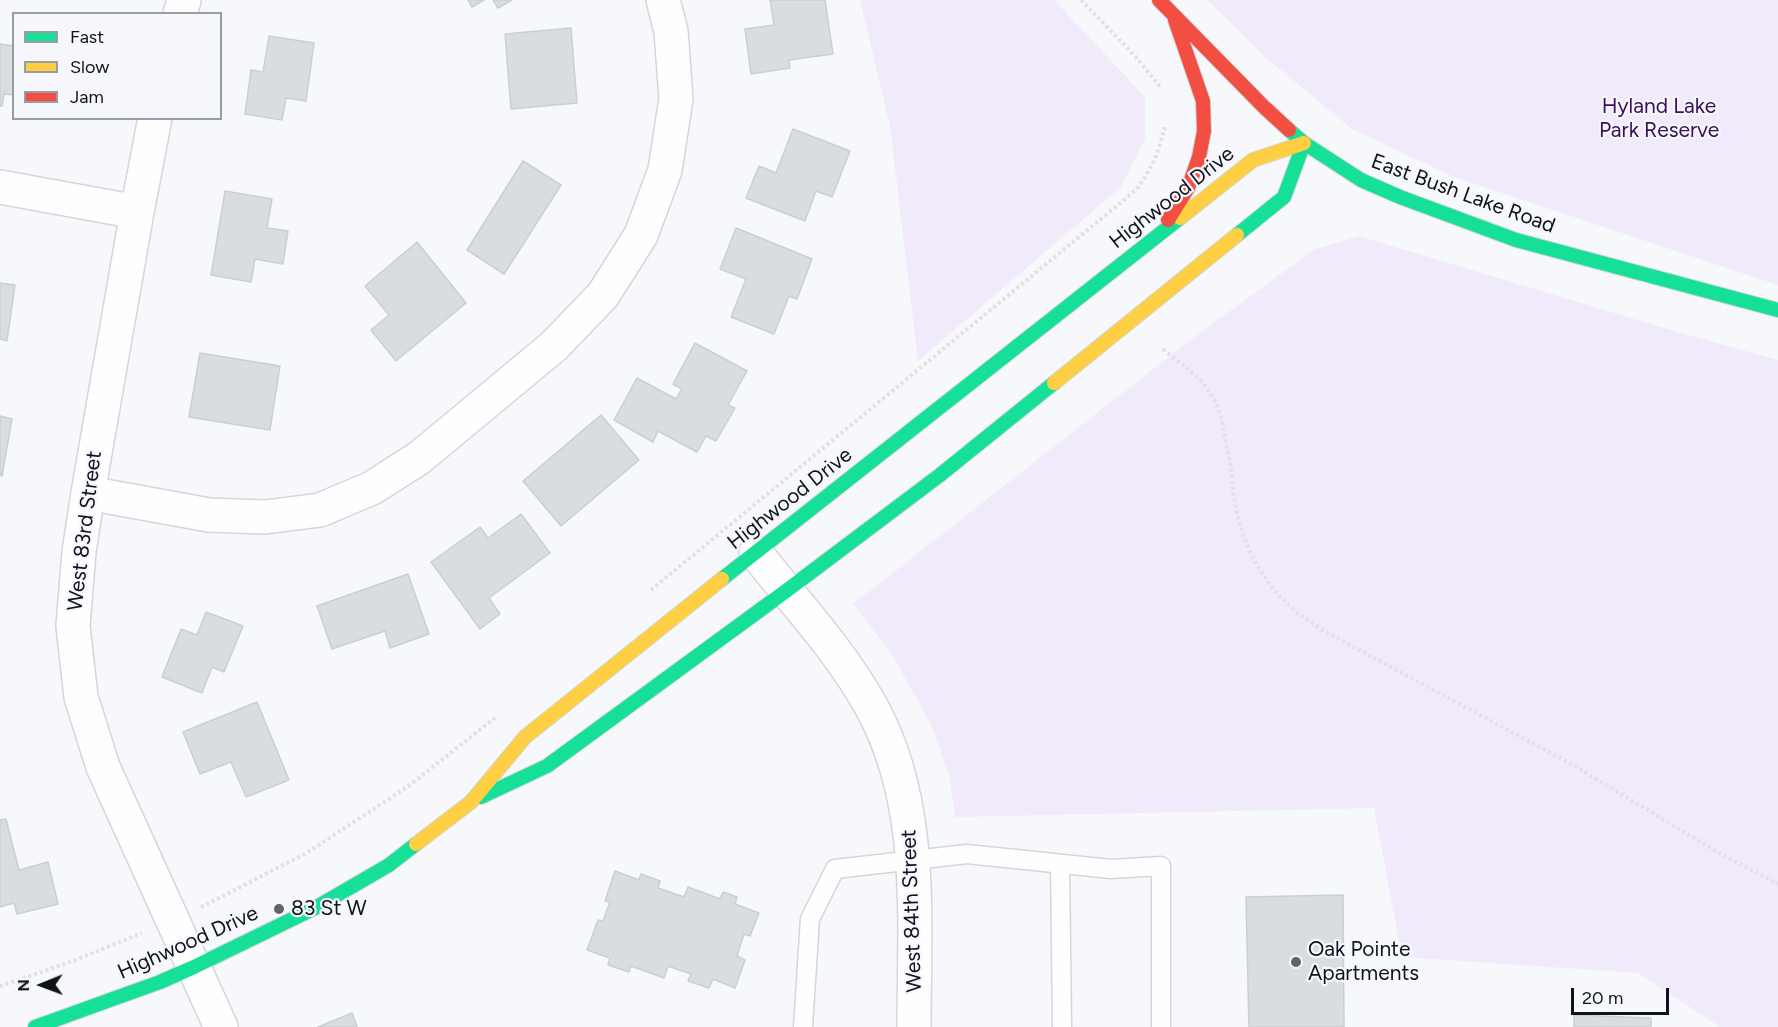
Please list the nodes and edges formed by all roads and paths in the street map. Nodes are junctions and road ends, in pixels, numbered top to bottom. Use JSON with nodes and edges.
{"nodes":[{"id":1,"x":663,"y":0,"type":"edge"},
{"id":2,"x":1081,"y":0,"type":"edge"},
{"id":3,"x":1159,"y":0,"type":"edge"},
{"id":4,"x":1173,"y":13,"type":"junction"},
{"id":5,"x":1165,"y":92,"type":"dead end"},
{"id":6,"x":155,"y":120,"type":"edge"},
{"id":7,"x":1174,"y":129,"type":"dead end"},
{"id":8,"x":1304,"y":143,"type":"junction"},
{"id":9,"x":0,"y":187,"type":"edge"},
{"id":10,"x":137,"y":212,"type":"junction"},
{"id":11,"x":1157,"y":237,"type":"junction"},
{"id":12,"x":1778,"y":310,"type":"edge"},
{"id":13,"x":1163,"y":349,"type":"dead end"},
{"id":14,"x":88,"y":493,"type":"junction"},
{"id":15,"x":756,"y":553,"type":"junction"},
{"id":16,"x":786,"y":591,"type":"junction"},
{"id":17,"x":642,"y":597,"type":"dead end"},
{"id":18,"x":500,"y":713,"type":"dead end"},
{"id":19,"x":471,"y":802,"type":"junction"},
{"id":20,"x":912,"y":861,"type":"junction"},
{"id":21,"x":1060,"y":864,"type":"junction"},
{"id":22,"x":1778,"y":884,"type":"edge"},
{"id":23,"x":173,"y":921,"type":"junction"},
{"id":24,"x":194,"y":967,"type":"junction"},
{"id":25,"x":0,"y":986,"type":"edge"},
{"id":26,"x":35,"y":1027,"type":"edge"},
{"id":27,"x":221,"y":1027,"type":"edge"},
{"id":28,"x":803,"y":1027,"type":"edge"},
{"id":29,"x":914,"y":1027,"type":"edge"},
{"id":30,"x":1062,"y":1027,"type":"edge"},
{"id":31,"x":1161,"y":1027,"type":"edge"}],
"edges":[{"from":1,"to":14,"type":"street"},
{"from":2,"to":5,"type":"path"},
{"from":3,"to":4,"type":"street","name":"East Bush Lake Road"},
{"from":4,"to":8,"type":"street","name":"East Bush Lake Road"},
{"from":4,"to":11,"type":"street"},
{"from":6,"to":10,"type":"street","name":"West 83rd Street"},
{"from":7,"to":17,"type":"path"},
{"from":8,"to":11,"type":"street","name":"Highwood Drive"},
{"from":8,"to":12,"type":"street","name":"East Bush Lake Road"},
{"from":8,"to":16,"type":"street","name":"Highwood Drive"},
{"from":9,"to":10,"type":"street"},
{"from":10,"to":14,"type":"street","name":"West 83rd Street"},
{"from":11,"to":15,"type":"street","name":"Highwood Drive"},
{"from":13,"to":22,"type":"path"},
{"from":14,"to":23,"type":"street","name":"West 83rd Street"},
{"from":15,"to":16,"type":"street","name":"West 84th Street"},
{"from":15,"to":19,"type":"street","name":"Highwood Drive"},
{"from":16,"to":19,"type":"street","name":"Highwood Drive"},
{"from":16,"to":20,"type":"street","name":"West 84th Street"},
{"from":18,"to":23,"type":"path"},
{"from":19,"to":24,"type":"street","name":"Highwood Drive"},
{"from":20,"to":21,"type":"lane"},
{"from":20,"to":28,"type":"lane"},
{"from":20,"to":29,"type":"street","name":"West 84th Street"},
{"from":21,"to":30,"type":"lane"},
{"from":21,"to":31,"type":"lane"},
{"from":23,"to":24,"type":"street","name":"West 83rd Street"},
{"from":23,"to":25,"type":"path"},
{"from":24,"to":26,"type":"street","name":"Highwood Drive"},
{"from":24,"to":27,"type":"street","name":"West 83rd Street"}]}
